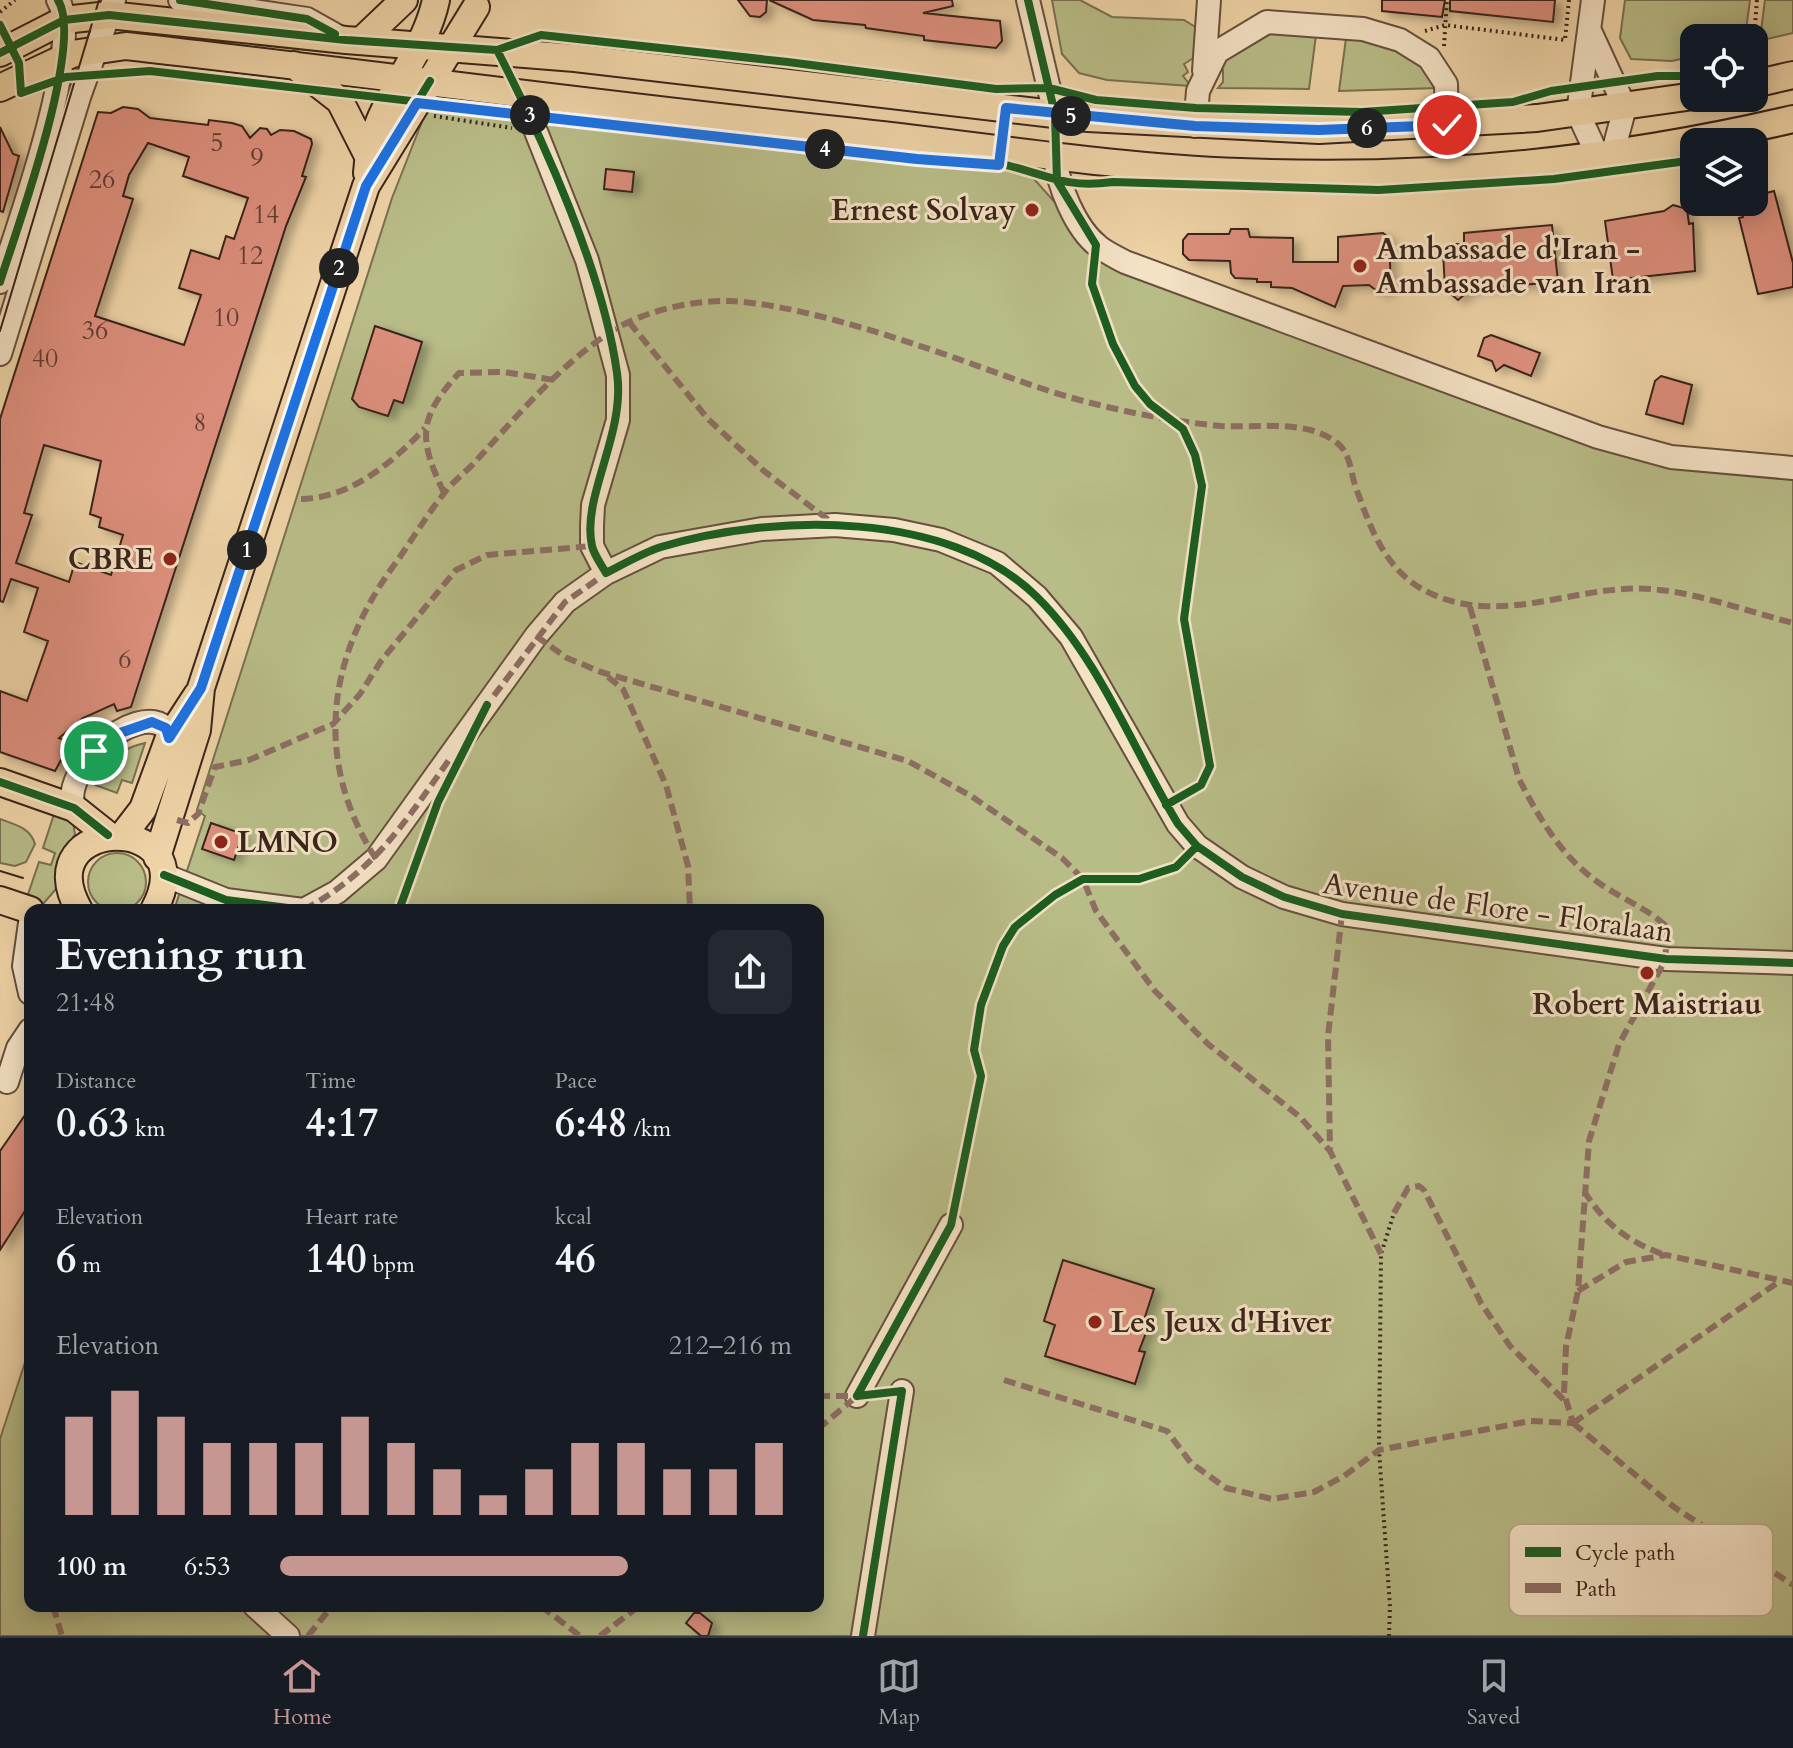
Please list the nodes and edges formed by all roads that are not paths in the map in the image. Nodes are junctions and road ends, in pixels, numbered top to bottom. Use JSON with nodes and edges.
{"nodes":[{"id":1,"x":180,"y":0,"type":"edge"},
{"id":2,"x":404,"y":0,"type":"edge"},
{"id":3,"x":436,"y":0,"type":"edge"},
{"id":4,"x":1028,"y":0,"type":"edge"},
{"id":5,"x":1209,"y":0,"type":"edge"},
{"id":6,"x":1593,"y":0,"type":"edge"},
{"id":7,"x":475,"y":3,"type":"edge"},
{"id":8,"x":111,"y":7,"type":"edge"},
{"id":9,"x":61,"y":10,"type":"edge"},
{"id":10,"x":1589,"y":30,"type":"junction"},
{"id":11,"x":353,"y":41,"type":"junction"},
{"id":12,"x":419,"y":45,"type":"junction"},
{"id":13,"x":451,"y":47,"type":"junction"},
{"id":14,"x":97,"y":49,"type":"junction"},
{"id":15,"x":497,"y":50,"type":"junction"},
{"id":16,"x":0,"y":53,"type":"edge"},
{"id":17,"x":61,"y":58,"type":"junction"},
{"id":18,"x":294,"y":65,"type":"junction"},
{"id":19,"x":1793,"y":75,"type":"edge"},
{"id":20,"x":400,"y":77,"type":"junction"},
{"id":21,"x":1204,"y":79,"type":"junction"},
{"id":22,"x":430,"y":81,"type":"junction"},
{"id":23,"x":1768,"y":81,"type":"edge"},
{"id":24,"x":0,"y":88,"type":"edge"},
{"id":25,"x":1680,"y":98,"type":"edge"},
{"id":26,"x":1625,"y":107,"type":"junction"},
{"id":27,"x":1578,"y":113,"type":"junction"},
{"id":28,"x":1055,"y":114,"type":"junction"},
{"id":29,"x":1793,"y":119,"type":"edge"},
{"id":30,"x":522,"y":121,"type":"road end"},
{"id":31,"x":1447,"y":125,"type":"junction"},
{"id":32,"x":1195,"y":126,"type":"junction"},
{"id":33,"x":1605,"y":153,"type":"junction"},
{"id":34,"x":368,"y":156,"type":"junction"},
{"id":35,"x":1055,"y":157,"type":"junction"},
{"id":36,"x":366,"y":186,"type":"junction"},
{"id":37,"x":0,"y":282,"type":"edge"},
{"id":38,"x":0,"y":354,"type":"edge"},
{"id":39,"x":1793,"y":468,"type":"edge"},
{"id":40,"x":606,"y":573,"type":"junction"},
{"id":41,"x":201,"y":688,"type":"junction"},
{"id":42,"x":169,"y":738,"type":"junction"},
{"id":43,"x":0,"y":782,"type":"edge"},
{"id":44,"x":74,"y":808,"type":"junction"},
{"id":45,"x":116,"y":835,"type":"junction"},
{"id":46,"x":160,"y":866,"type":"junction"},
{"id":47,"x":0,"y":900,"type":"edge"},
{"id":48,"x":77,"y":904,"type":"edge"},
{"id":49,"x":157,"y":904,"type":"edge"},
{"id":50,"x":257,"y":904,"type":"edge"},
{"id":51,"x":315,"y":904,"type":"edge"},
{"id":52,"x":24,"y":908,"type":"edge"},
{"id":53,"x":1793,"y":963,"type":"edge"},
{"id":54,"x":24,"y":1039,"type":"edge"},
{"id":55,"x":24,"y":1065,"type":"edge"},
{"id":56,"x":4,"y":1087,"type":"edge"},
{"id":57,"x":951,"y":1225,"type":"dead end"},
{"id":58,"x":902,"y":1391,"type":"dead end"},
{"id":59,"x":857,"y":1396,"type":"dead end"},
{"id":60,"x":262,"y":1612,"type":"edge"},
{"id":61,"x":288,"y":1636,"type":"edge"},
{"id":62,"x":863,"y":1636,"type":"edge"}],
"edges":[{"from":1,"to":11,"type":"street"},
{"from":2,"to":11,"type":"main road"},
{"from":3,"to":12,"type":"main road"},
{"from":4,"to":28,"type":"street"},
{"from":5,"to":21,"type":"street"},
{"from":6,"to":10,"type":"street"},
{"from":7,"to":13,"type":"main road"},
{"from":7,"to":15,"type":"main road"},
{"from":8,"to":9,"type":"main road"},
{"from":8,"to":11,"type":"main road"},
{"from":8,"to":14,"type":"street"},
{"from":9,"to":16,"type":"main road"},
{"from":9,"to":17,"type":"street"},
{"from":10,"to":26,"type":"street"},
{"from":10,"to":27,"type":"street"},
{"from":11,"to":12,"type":"main road"},
{"from":12,"to":13,"type":"main road"},
{"from":12,"to":20,"type":"main road"},
{"from":13,"to":15,"type":"main road"},
{"from":13,"to":22,"type":"main road"},
{"from":14,"to":17,"type":"main road"},
{"from":14,"to":18,"type":"main road"},
{"from":14,"to":38,"type":"street"},
{"from":15,"to":28,"type":"main road"},
{"from":17,"to":24,"type":"main road"},
{"from":17,"to":37,"type":"street"},
{"from":18,"to":20,"type":"main road"},
{"from":18,"to":34,"type":"main road"},
{"from":19,"to":23,"type":"main road"},
{"from":20,"to":22,"type":"main road"},
{"from":20,"to":34,"type":"main road"},
{"from":21,"to":31,"type":"street"},
{"from":21,"to":32,"type":"street"},
{"from":22,"to":35,"type":"main road"},
{"from":22,"to":36,"type":"main road"},
{"from":25,"to":26,"type":"main road"},
{"from":26,"to":27,"type":"main road"},
{"from":26,"to":33,"type":"street"},
{"from":27,"to":31,"type":"main road"},
{"from":27,"to":33,"type":"street"},
{"from":28,"to":32,"type":"main road"},
{"from":28,"to":35,"type":"main road"},
{"from":29,"to":33,"type":"main road"},
{"from":30,"to":40,"type":"street"},
{"from":31,"to":32,"type":"main road"},
{"from":33,"to":35,"type":"main road"},
{"from":34,"to":36,"type":"main road"},
{"from":35,"to":39,"type":"street"},
{"from":36,"to":41,"type":"main road"},
{"from":40,"to":51,"type":"street","name":"Avenue de Flore - Floralaan"},
{"from":40,"to":53,"type":"street","name":"Avenue de Flore - Floralaan"},
{"from":41,"to":42,"type":"main road"},
{"from":41,"to":46,"type":"main road"},
{"from":42,"to":44,"type":"street"},
{"from":42,"to":45,"type":"main road"},
{"from":43,"to":44,"type":"main road"},
{"from":44,"to":45,"type":"main road"},
{"from":45,"to":46,"type":"main road"},
{"from":45,"to":48,"type":"main road"},
{"from":46,"to":49,"type":"main road"},
{"from":46,"to":50,"type":"street","name":"Avenue de Flore - Floralaan"},
{"from":47,"to":52,"type":"main road"},
{"from":54,"to":56,"type":"street"},
{"from":55,"to":56,"type":"street"},
{"from":57,"to":59,"type":"street"},
{"from":58,"to":62,"type":"street"},
{"from":60,"to":61,"type":"street"}]}
